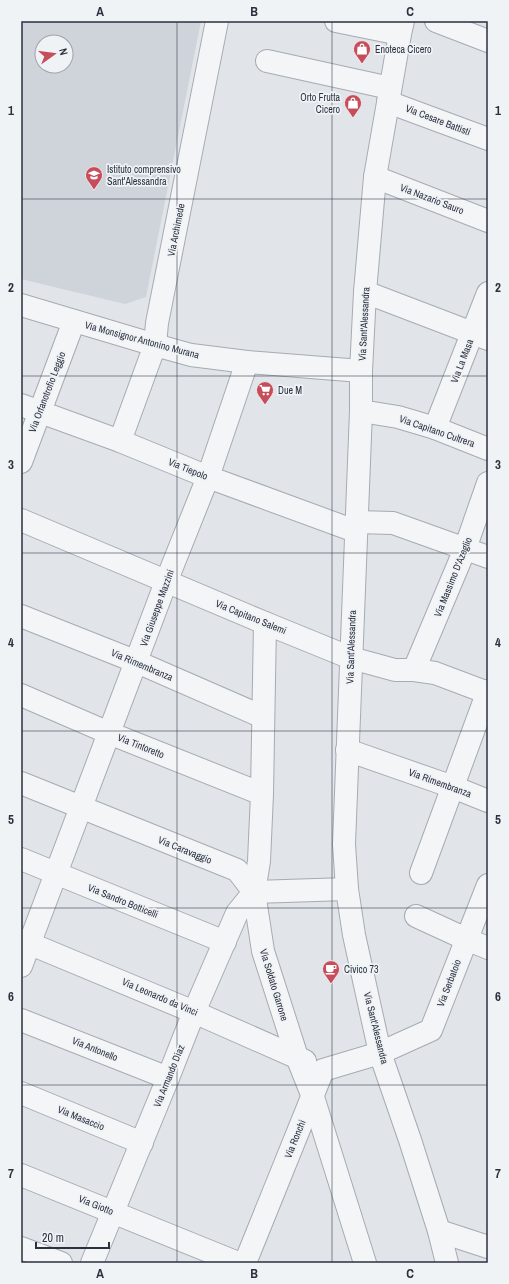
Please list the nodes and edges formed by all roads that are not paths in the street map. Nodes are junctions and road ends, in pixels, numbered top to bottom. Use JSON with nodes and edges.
{"nodes":[{"id":1,"x":217,"y":21,"type":"edge"},
{"id":2,"x":336,"y":21,"type":"edge"},
{"id":3,"x":436,"y":21,"type":"edge"},
{"id":4,"x":401,"y":27,"type":"edge"},
{"id":5,"x":488,"y":41,"type":"edge"},
{"id":6,"x":267,"y":61,"type":"dead end"},
{"id":7,"x":389,"y":95,"type":"junction"},
{"id":8,"x":488,"y":139,"type":"edge"},
{"id":9,"x":375,"y":178,"type":"junction"},
{"id":10,"x":488,"y":221,"type":"edge"},
{"id":11,"x":365,"y":292,"type":"junction"},
{"id":12,"x":488,"y":293,"type":"edge"},
{"id":13,"x":21,"y":305,"type":"edge"},
{"id":14,"x":74,"y":321,"type":"junction"},
{"id":15,"x":480,"y":336,"type":"edge"},
{"id":16,"x":155,"y":345,"type":"junction"},
{"id":17,"x":247,"y":362,"type":"junction"},
{"id":18,"x":361,"y":371,"type":"junction"},
{"id":19,"x":30,"y":409,"type":"edge"},
{"id":20,"x":361,"y":411,"type":"junction"},
{"id":21,"x":435,"y":428,"type":"junction"},
{"id":22,"x":120,"y":441,"type":"junction"},
{"id":23,"x":488,"y":449,"type":"edge"},
{"id":24,"x":21,"y":462,"type":"edge"},
{"id":25,"x":208,"y":476,"type":"junction"},
{"id":26,"x":488,"y":483,"type":"edge"},
{"id":27,"x":21,"y":520,"type":"edge"},
{"id":28,"x":356,"y":526,"type":"junction"},
{"id":29,"x":465,"y":548,"type":"junction"},
{"id":30,"x":488,"y":557,"type":"edge"},
{"id":31,"x":166,"y":582,"type":"junction"},
{"id":32,"x":21,"y":616,"type":"edge"},
{"id":33,"x":264,"y":623,"type":"junction"},
{"id":34,"x":350,"y":658,"type":"junction"},
{"id":35,"x":137,"y":662,"type":"junction"},
{"id":36,"x":414,"y":670,"type":"junction"},
{"id":37,"x":488,"y":692,"type":"edge"},
{"id":38,"x":21,"y":695,"type":"edge"},
{"id":39,"x":262,"y":717,"type":"junction"},
{"id":40,"x":109,"y":733,"type":"junction"},
{"id":41,"x":347,"y":750,"type":"junction"},
{"id":42,"x":21,"y":783,"type":"edge"},
{"id":43,"x":453,"y":787,"type":"junction"},
{"id":44,"x":262,"y":794,"type":"junction"},
{"id":45,"x":488,"y":800,"type":"edge"},
{"id":46,"x":81,"y":808,"type":"junction"},
{"id":47,"x":21,"y":859,"type":"edge"},
{"id":48,"x":56,"y":873,"type":"junction"},
{"id":49,"x":420,"y":873,"type":"dead end"},
{"id":50,"x":488,"y":885,"type":"edge"},
{"id":51,"x":347,"y":889,"type":"junction"},
{"id":52,"x":254,"y":892,"type":"junction"},
{"id":53,"x":416,"y":916,"type":"dead end"},
{"id":54,"x":466,"y":939,"type":"junction"},
{"id":55,"x":25,"y":942,"type":"edge"},
{"id":56,"x":224,"y":942,"type":"junction"},
{"id":57,"x":488,"y":948,"type":"edge"},
{"id":58,"x":21,"y":966,"type":"edge"},
{"id":59,"x":194,"y":1012,"type":"junction"},
{"id":60,"x":21,"y":1020,"type":"edge"},
{"id":61,"x":380,"y":1053,"type":"junction"},
{"id":62,"x":297,"y":1057,"type":"junction"},
{"id":63,"x":323,"y":1070,"type":"junction"},
{"id":64,"x":168,"y":1078,"type":"junction"},
{"id":65,"x":21,"y":1093,"type":"edge"},
{"id":66,"x":313,"y":1097,"type":"junction"},
{"id":67,"x":142,"y":1143,"type":"junction"},
{"id":68,"x":21,"y":1175,"type":"edge"},
{"id":69,"x":113,"y":1212,"type":"junction"},
{"id":70,"x":438,"y":1231,"type":"junction"},
{"id":71,"x":488,"y":1247,"type":"edge"},
{"id":72,"x":21,"y":1248,"type":"edge"},
{"id":73,"x":61,"y":1263,"type":"edge"},
{"id":74,"x":92,"y":1263,"type":"edge"},
{"id":75,"x":238,"y":1263,"type":"edge"},
{"id":76,"x":245,"y":1263,"type":"edge"},
{"id":77,"x":365,"y":1263,"type":"edge"},
{"id":78,"x":447,"y":1263,"type":"edge"}],
"edges":[{"from":1,"to":16,"type":"street","name":"Via Archimede"},
{"from":2,"to":4,"type":"street"},
{"from":3,"to":5,"type":"street"},
{"from":4,"to":7,"type":"street","name":"Via Sant'Alessandra"},
{"from":6,"to":7,"type":"street","name":"Via Cesare Battisti"},
{"from":7,"to":8,"type":"street","name":"Via Cesare Battisti"},
{"from":7,"to":9,"type":"street","name":"Via Sant'Alessandra"},
{"from":9,"to":10,"type":"street","name":"Via Nazario Sauro"},
{"from":9,"to":11,"type":"street","name":"Via Sant'Alessandra"},
{"from":11,"to":15,"type":"street"},
{"from":11,"to":18,"type":"street","name":"Via Sant'Alessandra"},
{"from":12,"to":15,"type":"street","name":"Via La Masa"},
{"from":13,"to":14,"type":"street","name":"Via Monsignor Antonino Murana"},
{"from":14,"to":16,"type":"street","name":"Via Monsignor Antonino Murana"},
{"from":14,"to":19,"type":"street","name":"Via Orfanotrofio Leggio"},
{"from":15,"to":21,"type":"street","name":"Via La Masa"},
{"from":16,"to":17,"type":"street","name":"Via Monsignor Antonino Murana"},
{"from":16,"to":22,"type":"street","name":"Via Archimede"},
{"from":17,"to":18,"type":"street","name":"Via Monsignor Antonino Murana"},
{"from":17,"to":25,"type":"street","name":"Via Giuseppe Mazzini"},
{"from":18,"to":20,"type":"street","name":"Via Sant'Alessandra"},
{"from":19,"to":22,"type":"street","name":"Via Tiepolo"},
{"from":19,"to":24,"type":"street","name":"Via Orfanotrofio Leggio"},
{"from":20,"to":21,"type":"street","name":"Via Capitano Cultrera"},
{"from":20,"to":28,"type":"street","name":"Via Sant'Alessandra"},
{"from":21,"to":23,"type":"street","name":"Via Capitano Cultrera"},
{"from":22,"to":25,"type":"street","name":"Via Tiepolo"},
{"from":25,"to":28,"type":"street","name":"Via Tiepolo"},
{"from":25,"to":31,"type":"street","name":"Via Giuseppe Mazzini"},
{"from":26,"to":29,"type":"street","name":"Via Massimo D'Azeglio"},
{"from":27,"to":31,"type":"street","name":"Via Capitano Salemi"},
{"from":28,"to":29,"type":"street","name":"Via Tiepolo"},
{"from":28,"to":34,"type":"street","name":"Via Sant'Alessandra"},
{"from":29,"to":30,"type":"street","name":"Via Tiepolo"},
{"from":29,"to":36,"type":"street","name":"Via Massimo D'Azeglio"},
{"from":31,"to":33,"type":"street","name":"Via Capitano Salemi"},
{"from":31,"to":35,"type":"street","name":"Via Giuseppe Mazzini"},
{"from":32,"to":35,"type":"street","name":"Via Rimembranza"},
{"from":33,"to":34,"type":"street","name":"Via Capitano Salemi"},
{"from":33,"to":39,"type":"street","name":"Via Soldato Garrone"},
{"from":34,"to":36,"type":"street","name":"Via Capitano Salemi"},
{"from":34,"to":41,"type":"street","name":"Via Sant'Alessandra"},
{"from":35,"to":39,"type":"street","name":"Via Rimembranza"},
{"from":35,"to":40,"type":"street","name":"Via Giuseppe Mazzini"},
{"from":36,"to":37,"type":"street","name":"Via Capitano Salemi"},
{"from":37,"to":43,"type":"street"},
{"from":38,"to":40,"type":"street","name":"Via Tintoretto"},
{"from":39,"to":44,"type":"street","name":"Via Soldato Garrone"},
{"from":40,"to":44,"type":"street","name":"Via Tintoretto"},
{"from":40,"to":46,"type":"street","name":"Via Giuseppe Mazzini"},
{"from":41,"to":43,"type":"street","name":"Via Rimembranza"},
{"from":41,"to":51,"type":"street","name":"Via Sant'Alessandra"},
{"from":42,"to":46,"type":"street","name":"Via Caravaggio"},
{"from":43,"to":45,"type":"street","name":"Via Rimembranza"},
{"from":43,"to":49,"type":"street"},
{"from":44,"to":52,"type":"street","name":"Via Soldato Garrone"},
{"from":46,"to":48,"type":"street","name":"Via Giuseppe Mazzini"},
{"from":46,"to":52,"type":"street","name":"Via Caravaggio"},
{"from":47,"to":48,"type":"street","name":"Via Sandro Botticelli"},
{"from":48,"to":55,"type":"street","name":"Via Giuseppe Mazzini"},
{"from":48,"to":56,"type":"street","name":"Via Sandro Botticelli"},
{"from":50,"to":54,"type":"street","name":"Via Serbatoio"},
{"from":51,"to":52,"type":"street"},
{"from":51,"to":61,"type":"street","name":"Via Sant'Alessandra"},
{"from":52,"to":56,"type":"street","name":"Via Armando Diaz"},
{"from":52,"to":62,"type":"street","name":"Via Soldato Garrone"},
{"from":53,"to":54,"type":"street"},
{"from":54,"to":57,"type":"street"},
{"from":54,"to":61,"type":"street","name":"Via Serbatoio"},
{"from":55,"to":58,"type":"street","name":"Via Giuseppe Mazzini"},
{"from":55,"to":59,"type":"street","name":"Via Leonardo da Vinci"},
{"from":56,"to":59,"type":"street","name":"Via Armando Diaz"},
{"from":59,"to":62,"type":"street","name":"Via Leonardo da Vinci"},
{"from":59,"to":64,"type":"street","name":"Via Armando Diaz"},
{"from":60,"to":64,"type":"street","name":"Via Antonello"},
{"from":61,"to":63,"type":"street"},
{"from":61,"to":70,"type":"street","name":"Via Sant'Alessandra"},
{"from":62,"to":63,"type":"street","name":"Via Leonardo da Vinci"},
{"from":62,"to":66,"type":"street","name":"Via Soldato Garrone"},
{"from":63,"to":66,"type":"street","name":"Via Ronchi"},
{"from":64,"to":67,"type":"street","name":"Via Armando Diaz"},
{"from":65,"to":67,"type":"street","name":"Via Masaccio"},
{"from":66,"to":76,"type":"street","name":"Via Ronchi"},
{"from":66,"to":77,"type":"street","name":"Via Soldato Garrone"},
{"from":67,"to":69,"type":"street","name":"Via Armando Diaz"},
{"from":68,"to":69,"type":"street","name":"Via Giotto"},
{"from":69,"to":74,"type":"street","name":"Via Armando Diaz"},
{"from":69,"to":75,"type":"street","name":"Via Giotto"},
{"from":70,"to":71,"type":"street"},
{"from":70,"to":78,"type":"street","name":"Via Sant'Alessandra"},
{"from":72,"to":73,"type":"street"}]}
